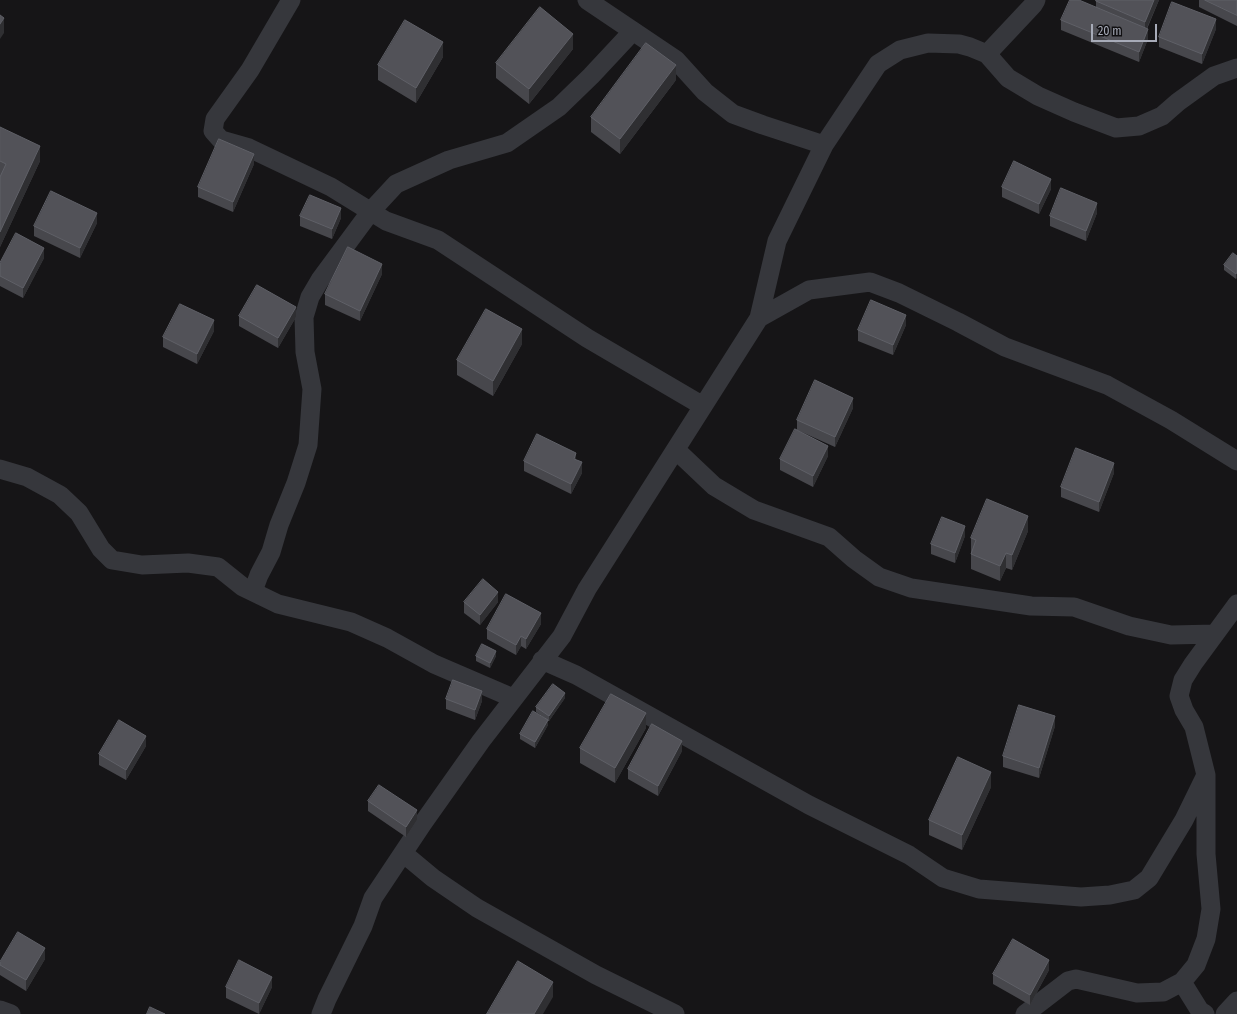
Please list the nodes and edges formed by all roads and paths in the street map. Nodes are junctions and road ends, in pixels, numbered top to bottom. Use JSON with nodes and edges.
{"nodes":[{"id":1,"x":291,"y":0,"type":"edge"},
{"id":2,"x":587,"y":0,"type":"edge"},
{"id":3,"x":1036,"y":0,"type":"edge"},
{"id":4,"x":633,"y":31,"type":"junction"},
{"id":5,"x":986,"y":54,"type":"junction"},
{"id":6,"x":1237,"y":68,"type":"edge"},
{"id":7,"x":824,"y":145,"type":"junction"},
{"id":8,"x":371,"y":211,"type":"junction"},
{"id":9,"x":759,"y":318,"type":"junction"},
{"id":10,"x":703,"y":406,"type":"junction"},
{"id":11,"x":676,"y":450,"type":"junction"},
{"id":12,"x":1237,"y":461,"type":"edge"},
{"id":13,"x":0,"y":469,"type":"edge"},
{"id":14,"x":253,"y":592,"type":"junction"},
{"id":15,"x":1237,"y":604,"type":"edge"},
{"id":16,"x":1215,"y":634,"type":"junction"},
{"id":17,"x":542,"y":660,"type":"junction"},
{"id":18,"x":513,"y":698,"type":"junction"},
{"id":19,"x":1206,"y":775,"type":"junction"},
{"id":20,"x":403,"y":853,"type":"junction"},
{"id":21,"x":1182,"y":982,"type":"junction"},
{"id":22,"x":1237,"y":1002,"type":"edge"},
{"id":23,"x":0,"y":1010,"type":"edge"},
{"id":24,"x":11,"y":1014,"type":"edge"},
{"id":25,"x":321,"y":1014,"type":"edge"},
{"id":26,"x":675,"y":1014,"type":"edge"},
{"id":27,"x":1025,"y":1014,"type":"edge"},
{"id":28,"x":1205,"y":1014,"type":"edge"},
{"id":29,"x":1225,"y":1014,"type":"edge"}],
"edges":[{"from":1,"to":8,"type":"street"},
{"from":2,"to":4,"type":"street"},
{"from":3,"to":5,"type":"street"},
{"from":4,"to":7,"type":"street"},
{"from":4,"to":8,"type":"street"},
{"from":5,"to":6,"type":"street"},
{"from":5,"to":7,"type":"street"},
{"from":7,"to":9,"type":"street"},
{"from":8,"to":10,"type":"street"},
{"from":8,"to":14,"type":"street"},
{"from":9,"to":10,"type":"street"},
{"from":9,"to":12,"type":"street"},
{"from":10,"to":11,"type":"street"},
{"from":11,"to":16,"type":"street"},
{"from":11,"to":17,"type":"street"},
{"from":13,"to":14,"type":"street"},
{"from":14,"to":18,"type":"street"},
{"from":15,"to":16,"type":"street"},
{"from":16,"to":19,"type":"street"},
{"from":17,"to":18,"type":"street"},
{"from":17,"to":19,"type":"street"},
{"from":18,"to":20,"type":"street"},
{"from":19,"to":21,"type":"street"},
{"from":20,"to":25,"type":"street"},
{"from":20,"to":26,"type":"street"},
{"from":21,"to":27,"type":"street"},
{"from":21,"to":28,"type":"street"},
{"from":22,"to":29,"type":"street"},
{"from":23,"to":24,"type":"street"}]}
